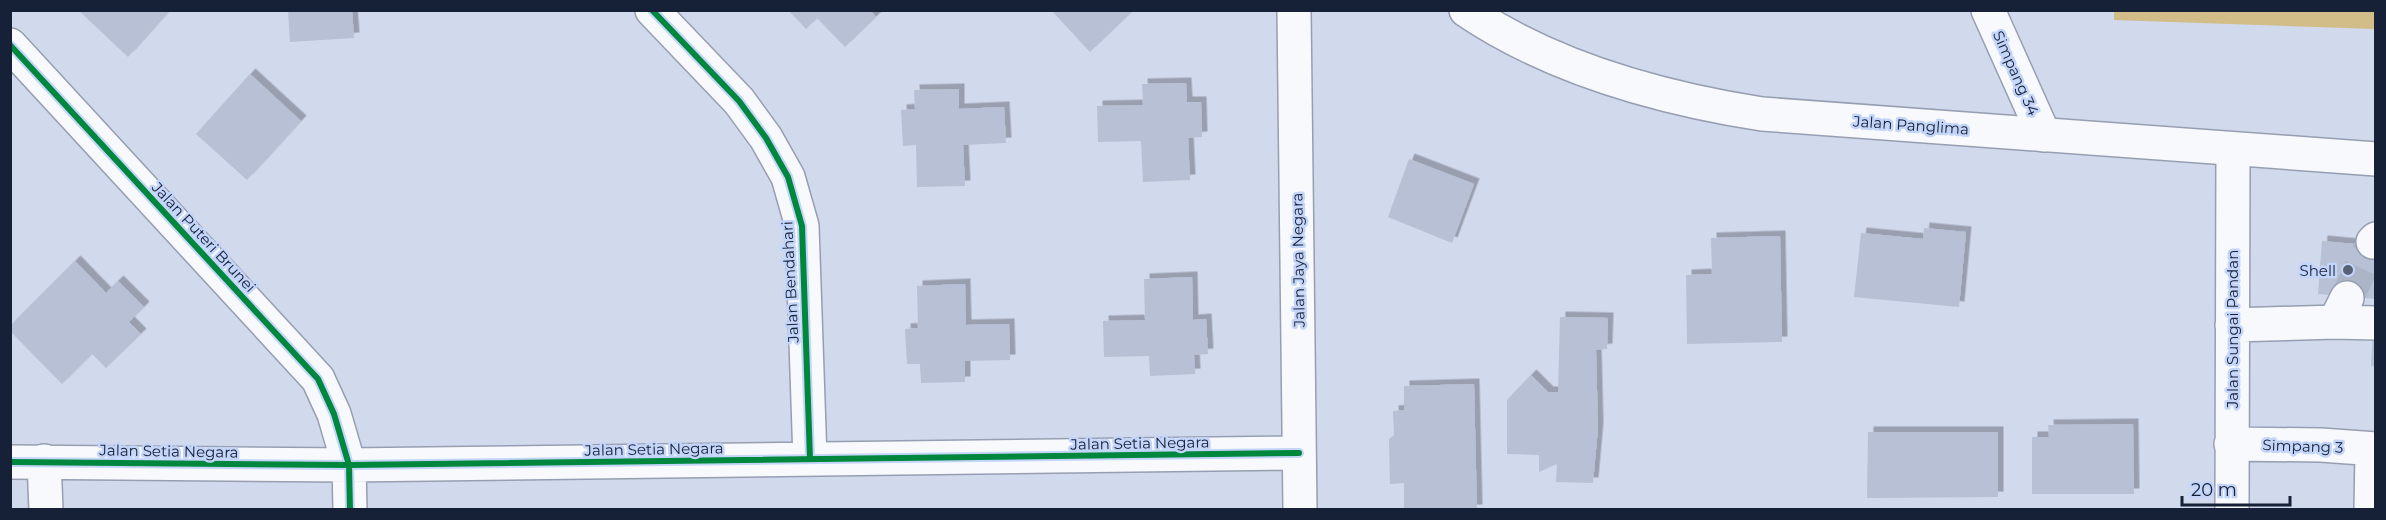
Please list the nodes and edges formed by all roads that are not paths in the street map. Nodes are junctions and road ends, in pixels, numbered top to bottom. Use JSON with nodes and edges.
{"nodes":[{"id":1,"x":652,"y":10,"type":"edge"},
{"id":2,"x":1294,"y":10,"type":"edge"},
{"id":3,"x":1466,"y":10,"type":"edge"},
{"id":4,"x":1988,"y":10,"type":"edge"},
{"id":5,"x":10,"y":45,"type":"edge"},
{"id":6,"x":2044,"y":135,"type":"junction"},
{"id":7,"x":2233,"y":149,"type":"junction"},
{"id":8,"x":2376,"y":159,"type":"edge"},
{"id":9,"x":2376,"y":323,"type":"edge"},
{"id":10,"x":2232,"y":325,"type":"junction"},
{"id":11,"x":2231,"y":444,"type":"junction"},
{"id":12,"x":2374,"y":449,"type":"edge"},
{"id":13,"x":1299,"y":453,"type":"junction"},
{"id":14,"x":810,"y":459,"type":"junction"},
{"id":15,"x":44,"y":461,"type":"junction"},
{"id":16,"x":10,"y":462,"type":"edge"},
{"id":17,"x":349,"y":465,"type":"junction"},
{"id":18,"x":46,"y":510,"type":"edge"},
{"id":19,"x":350,"y":510,"type":"edge"},
{"id":20,"x":1300,"y":510,"type":"edge"},
{"id":21,"x":2232,"y":510,"type":"edge"},
{"id":22,"x":2371,"y":510,"type":"edge"}],
"edges":[{"from":1,"to":14,"type":"street","name":"Jalan Bendahari"},
{"from":2,"to":13,"type":"street","name":"Jalan Jaya Negara"},
{"from":3,"to":6,"type":"street","name":"Jalan Panglima"},
{"from":4,"to":6,"type":"street","name":"Simpang 34"},
{"from":5,"to":17,"type":"street","name":"Jalan Puteri Brunei"},
{"from":6,"to":7,"type":"street","name":"Jalan Panglima"},
{"from":7,"to":8,"type":"street","name":"Jalan Panglima"},
{"from":7,"to":10,"type":"street","name":"Jalan Sungai Pandan"},
{"from":9,"to":10,"type":"street"},
{"from":10,"to":11,"type":"street","name":"Jalan Sungai Pandan"},
{"from":11,"to":12,"type":"street","name":"Simpang 3"},
{"from":11,"to":21,"type":"street","name":"Jalan Sungai Pandan"},
{"from":12,"to":22,"type":"street"},
{"from":13,"to":14,"type":"street","name":"Jalan Setia Negara"},
{"from":13,"to":20,"type":"street","name":"Jalan Jaya Negara"},
{"from":14,"to":17,"type":"street","name":"Jalan Setia Negara"},
{"from":15,"to":16,"type":"street","name":"Jalan Setia Negara"},
{"from":15,"to":17,"type":"street","name":"Jalan Setia Negara"},
{"from":15,"to":18,"type":"street"},
{"from":17,"to":19,"type":"street","name":"Jalan Puteri Brunei"}]}
